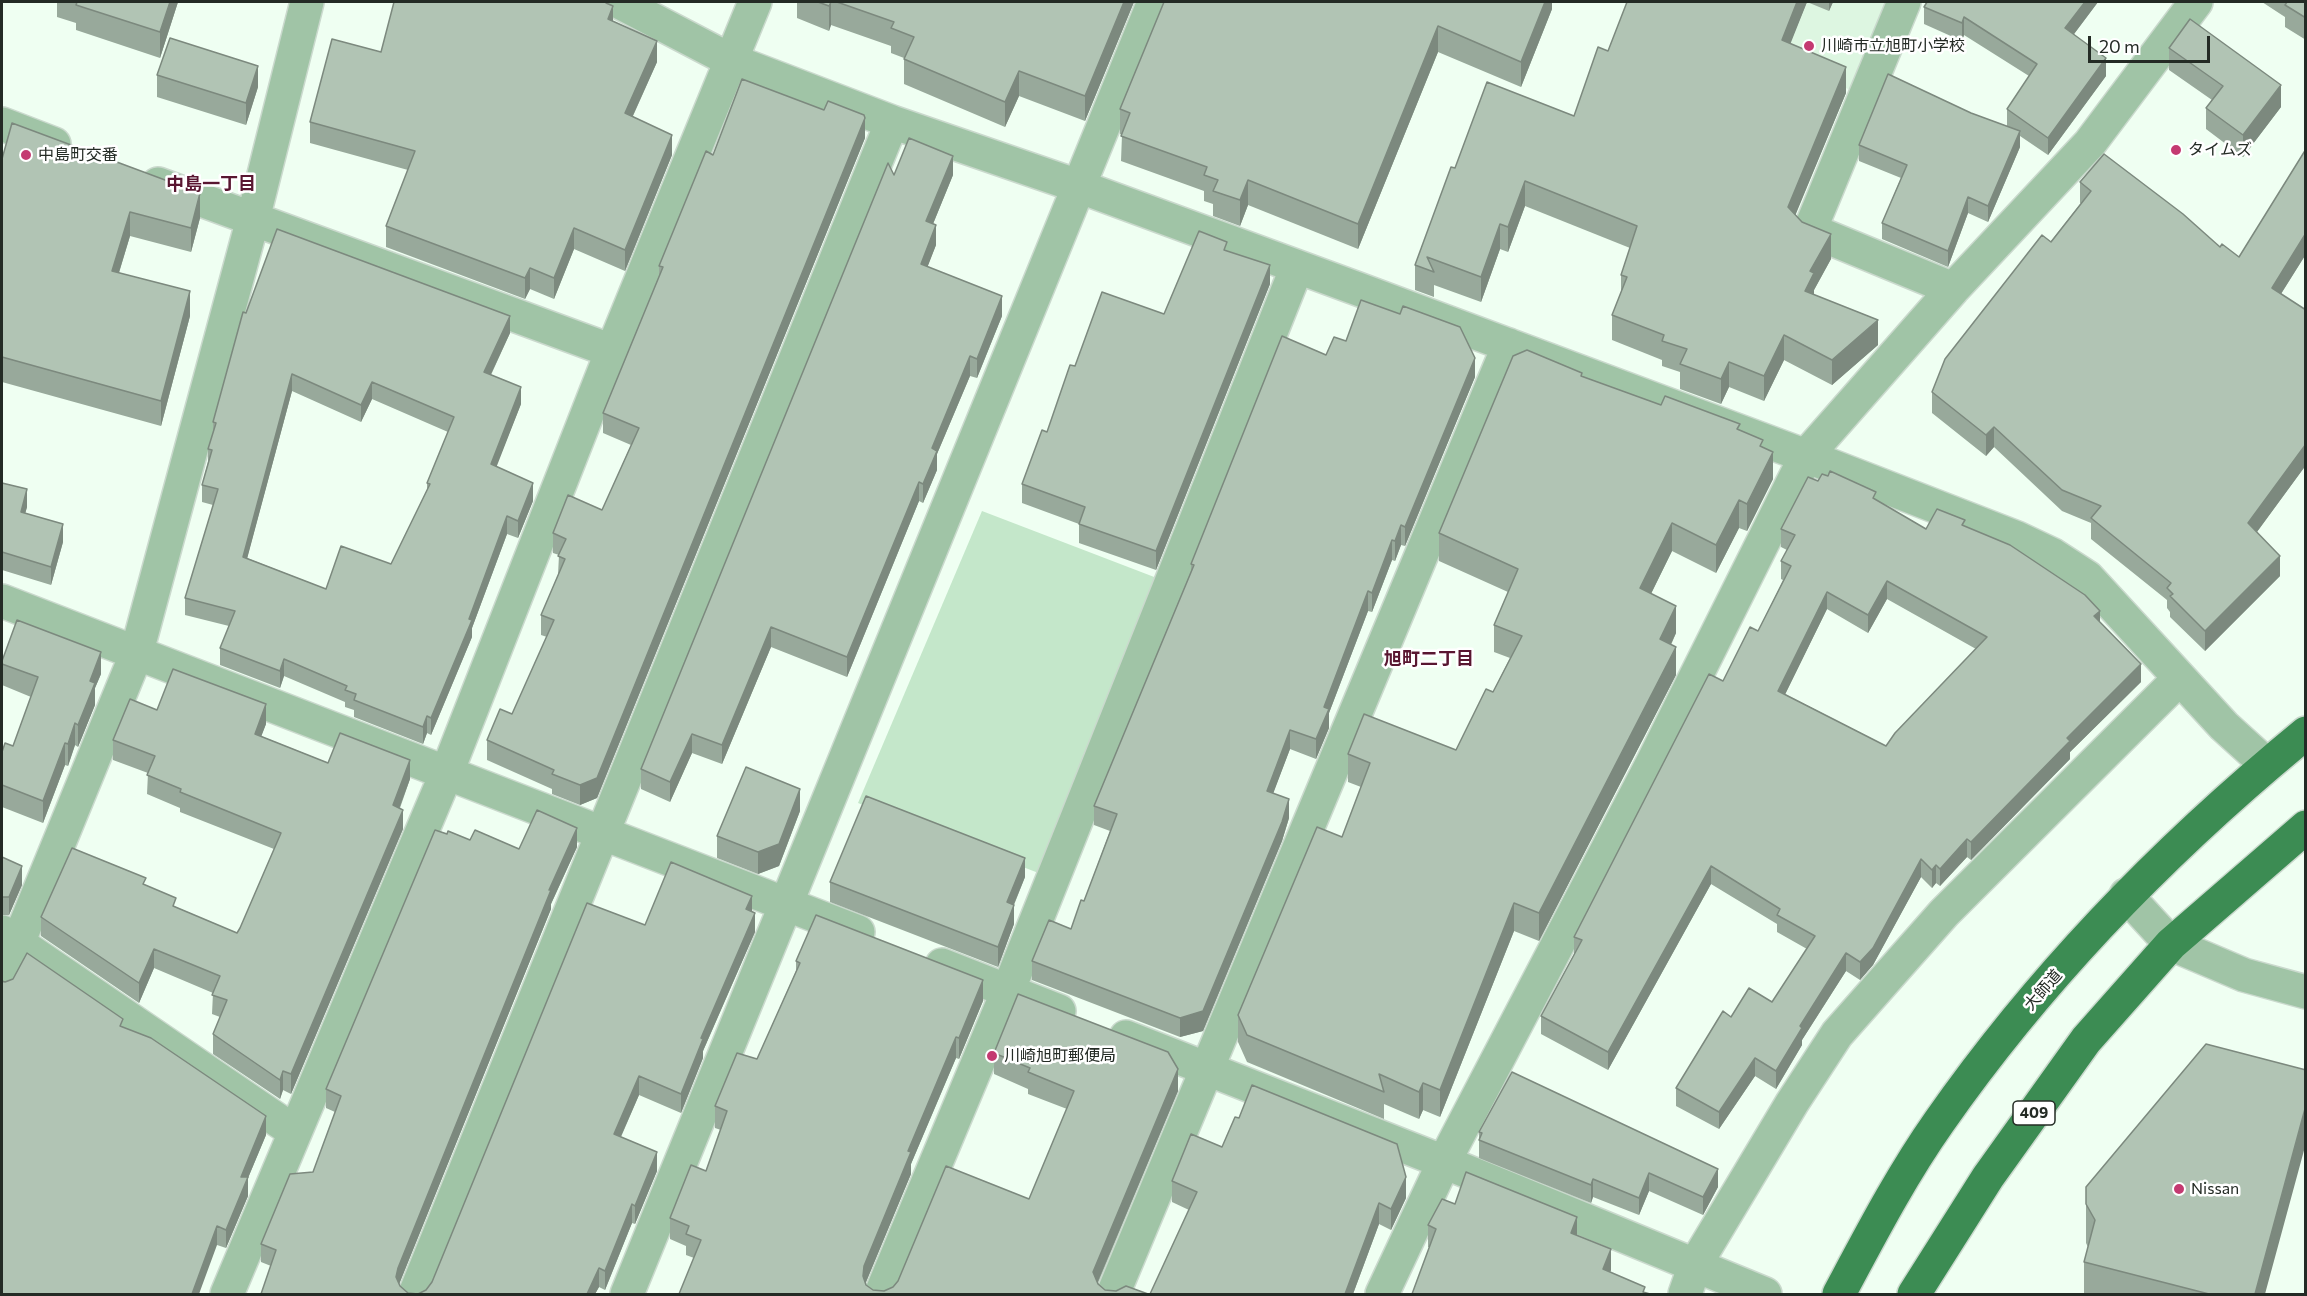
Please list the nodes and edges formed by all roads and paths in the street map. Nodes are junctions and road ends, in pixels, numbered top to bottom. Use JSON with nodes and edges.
{"nodes":[{"id":1,"x":307,"y":2,"type":"edge"},
{"id":2,"x":619,"y":2,"type":"edge"},
{"id":3,"x":755,"y":2,"type":"edge"},
{"id":4,"x":1154,"y":2,"type":"edge"},
{"id":5,"x":1904,"y":2,"type":"edge"},
{"id":6,"x":2196,"y":2,"type":"edge"},
{"id":7,"x":730,"y":60,"type":"junction"},
{"id":8,"x":892,"y":122,"type":"junction"},
{"id":9,"x":2,"y":124,"type":"edge"},
{"id":10,"x":78,"y":153,"type":"edge"},
{"id":11,"x":133,"y":174,"type":"edge"},
{"id":12,"x":1078,"y":186,"type":"junction"},
{"id":13,"x":253,"y":219,"type":"junction"},
{"id":14,"x":1297,"y":267,"type":"junction"},
{"id":15,"x":1953,"y":289,"type":"junction"},
{"id":16,"x":1509,"y":345,"type":"junction"},
{"id":17,"x":612,"y":351,"type":"junction"},
{"id":18,"x":1806,"y":456,"type":"junction"},
{"id":19,"x":2,"y":601,"type":"edge"},
{"id":20,"x":136,"y":655,"type":"junction"},
{"id":21,"x":2180,"y":679,"type":"junction"},
{"id":22,"x":2306,"y":733,"type":"edge"},
{"id":23,"x":2267,"y":765,"type":"junction"},
{"id":24,"x":447,"y":772,"type":"junction"},
{"id":25,"x":2306,"y":826,"type":"edge"},
{"id":26,"x":604,"y":833,"type":"junction"},
{"id":27,"x":2127,"y":895,"type":"junction"},
{"id":28,"x":784,"y":904,"type":"junction"},
{"id":29,"x":10,"y":937,"type":"edge"},
{"id":30,"x":880,"y":941,"type":"edge"},
{"id":31,"x":2171,"y":944,"type":"junction"},
{"id":32,"x":912,"y":954,"type":"edge"},
{"id":33,"x":2,"y":982,"type":"edge"},
{"id":34,"x":1008,"y":991,"type":"junction"},
{"id":35,"x":2306,"y":992,"type":"edge"},
{"id":36,"x":1207,"y":1068,"type":"junction"},
{"id":37,"x":295,"y":1132,"type":"junction"},
{"id":38,"x":1444,"y":1162,"type":"junction"},
{"id":39,"x":1690,"y":1280,"type":"edge"},
{"id":40,"x":227,"y":1294,"type":"edge"},
{"id":41,"x":415,"y":1294,"type":"edge"},
{"id":42,"x":627,"y":1294,"type":"edge"},
{"id":43,"x":881,"y":1294,"type":"edge"},
{"id":44,"x":1113,"y":1294,"type":"edge"},
{"id":45,"x":1382,"y":1294,"type":"edge"},
{"id":46,"x":1765,"y":1294,"type":"edge"},
{"id":47,"x":1839,"y":1294,"type":"edge"},
{"id":48,"x":1914,"y":1294,"type":"edge"}],
"edges":[{"from":1,"to":13,"type":"street"},
{"from":2,"to":7,"type":"street"},
{"from":3,"to":7,"type":"street"},
{"from":4,"to":12,"type":"street"},
{"from":5,"to":15,"type":"street"},
{"from":6,"to":15,"type":"street"},
{"from":7,"to":8,"type":"street"},
{"from":7,"to":17,"type":"street"},
{"from":8,"to":12,"type":"street"},
{"from":8,"to":26,"type":"street"},
{"from":9,"to":10,"type":"street"},
{"from":11,"to":13,"type":"street"},
{"from":12,"to":14,"type":"street"},
{"from":12,"to":28,"type":"street"},
{"from":13,"to":17,"type":"street"},
{"from":13,"to":20,"type":"street"},
{"from":14,"to":16,"type":"street"},
{"from":14,"to":34,"type":"street"},
{"from":15,"to":18,"type":"street"},
{"from":16,"to":18,"type":"street"},
{"from":16,"to":36,"type":"street"},
{"from":17,"to":24,"type":"street"},
{"from":18,"to":21,"type":"street"},
{"from":18,"to":38,"type":"street"},
{"from":19,"to":20,"type":"street"},
{"from":20,"to":24,"type":"street"},
{"from":20,"to":29,"type":"street"},
{"from":21,"to":23,"type":"street"},
{"from":21,"to":39,"type":"street"},
{"from":22,"to":23,"type":"highway","name":"大師道"},
{"from":23,"to":27,"type":"highway","name":"大師道"},
{"from":24,"to":26,"type":"street"},
{"from":24,"to":37,"type":"street"},
{"from":25,"to":31,"type":"highway","number":"409"},
{"from":26,"to":28,"type":"street"},
{"from":26,"to":41,"type":"street"},
{"from":27,"to":31,"type":"street"},
{"from":27,"to":47,"type":"highway","name":"大師道"},
{"from":28,"to":30,"type":"street"},
{"from":28,"to":42,"type":"street"},
{"from":29,"to":33,"type":"street"},
{"from":29,"to":37,"type":"street"},
{"from":31,"to":35,"type":"street"},
{"from":31,"to":48,"type":"highway","number":"409"},
{"from":32,"to":34,"type":"street"},
{"from":34,"to":36,"type":"street"},
{"from":34,"to":43,"type":"street"},
{"from":36,"to":38,"type":"street"},
{"from":36,"to":44,"type":"street"},
{"from":37,"to":40,"type":"street"},
{"from":38,"to":39,"type":"street"},
{"from":38,"to":45,"type":"street"},
{"from":39,"to":46,"type":"street"}]}
